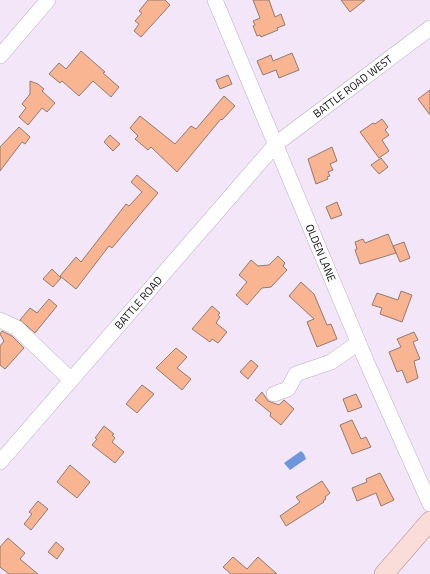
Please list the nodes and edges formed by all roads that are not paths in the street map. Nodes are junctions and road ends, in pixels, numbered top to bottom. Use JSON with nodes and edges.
{"nodes":[{"id":1,"x":48,"y":0,"type":"edge"},
{"id":2,"x":215,"y":0,"type":"edge"},
{"id":3,"x":430,"y":28,"type":"edge"},
{"id":4,"x":0,"y":56,"type":"edge"},
{"id":5,"x":276,"y":144,"type":"junction"},
{"id":6,"x":0,"y":320,"type":"edge"},
{"id":7,"x":358,"y":343,"type":"junction"},
{"id":8,"x":71,"y":380,"type":"junction"},
{"id":9,"x":274,"y":394,"type":"dead end"},
{"id":10,"x":0,"y":462,"type":"edge"},
{"id":11,"x":430,"y":504,"type":"edge"},
{"id":12,"x":430,"y":521,"type":"edge"},
{"id":13,"x":384,"y":574,"type":"edge"}],
"edges":[{"from":1,"to":4,"type":"street"},
{"from":2,"to":5,"type":"street","name":"OLDEN LANE"},
{"from":3,"to":5,"type":"street","name":"BATTLE ROAD WEST"},
{"from":5,"to":7,"type":"street","name":"OLDEN LANE"},
{"from":5,"to":8,"type":"street","name":"BATTLE ROAD"},
{"from":6,"to":8,"type":"street"},
{"from":7,"to":9,"type":"street"},
{"from":7,"to":11,"type":"street","name":"OLDEN LANE"},
{"from":8,"to":10,"type":"street","name":"BATTLE ROAD"},
{"from":12,"to":13,"type":"main road"}]}
